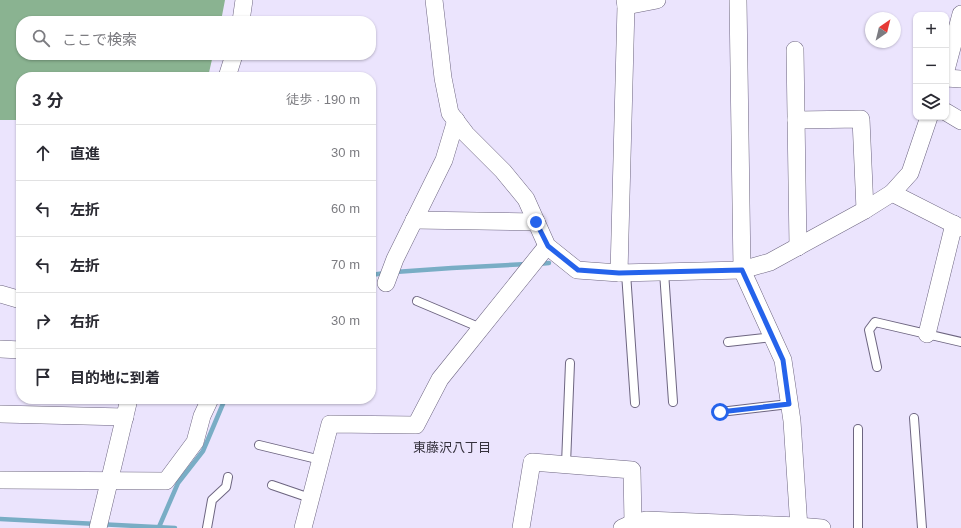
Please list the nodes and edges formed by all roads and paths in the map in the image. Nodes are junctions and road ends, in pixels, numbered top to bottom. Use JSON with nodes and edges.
{"nodes":[{"id":1,"x":244,"y":0,"type":"edge"},
{"id":2,"x":434,"y":0,"type":"edge"},
{"id":3,"x":657,"y":0,"type":"edge"},
{"id":4,"x":738,"y":0,"type":"edge"},
{"id":5,"x":625,"y":3,"type":"edge"},
{"id":6,"x":961,"y":14,"type":"edge"},
{"id":7,"x":242,"y":16,"type":"edge"},
{"id":8,"x":794,"y":50,"type":"dead end"},
{"id":9,"x":949,"y":59,"type":"edge"},
{"id":10,"x":232,"y":60,"type":"edge"},
{"id":11,"x":229,"y":72,"type":"edge"},
{"id":12,"x":949,"y":78,"type":"edge"},
{"id":13,"x":961,"y":80,"type":"edge"},
{"id":14,"x":949,"y":114,"type":"edge"},
{"id":15,"x":456,"y":120,"type":"junction"},
{"id":16,"x":796,"y":120,"type":"junction"},
{"id":17,"x":928,"y":120,"type":"edge"},
{"id":18,"x":961,"y":121,"type":"edge"},
{"id":19,"x":892,"y":193,"type":"junction"},
{"id":20,"x":865,"y":210,"type":"junction"},
{"id":21,"x":414,"y":220,"type":"junction"},
{"id":22,"x":536,"y":222,"type":"junction"},
{"id":23,"x":959,"y":226,"type":"edge"},
{"id":24,"x":548,"y":246,"type":"junction"},
{"id":25,"x":798,"y":247,"type":"junction"},
{"id":26,"x":742,"y":270,"type":"junction"},
{"id":27,"x":664,"y":272,"type":"junction"},
{"id":28,"x":623,"y":273,"type":"junction"},
{"id":29,"x":386,"y":283,"type":"dead end"},
{"id":30,"x":0,"y":294,"type":"edge"},
{"id":31,"x":16,"y":299,"type":"edge"},
{"id":32,"x":416,"y":301,"type":"dead end"},
{"id":33,"x":481,"y":328,"type":"junction"},
{"id":34,"x":927,"y":334,"type":"junction"},
{"id":35,"x":772,"y":337,"type":"junction"},
{"id":36,"x":728,"y":342,"type":"dead end"},
{"id":37,"x":961,"y":342,"type":"edge"},
{"id":38,"x":0,"y":349,"type":"edge"},
{"id":39,"x":16,"y":350,"type":"edge"},
{"id":40,"x":570,"y":363,"type":"dead end"},
{"id":41,"x":877,"y":367,"type":"dead end"},
{"id":42,"x":673,"y":402,"type":"dead end"},
{"id":43,"x":635,"y":403,"type":"dead end"},
{"id":44,"x":128,"y":404,"type":"edge"},
{"id":45,"x":208,"y":404,"type":"edge"},
{"id":46,"x":789,"y":404,"type":"junction"},
{"id":47,"x":720,"y":412,"type":"dead end"},
{"id":48,"x":0,"y":414,"type":"edge"},
{"id":49,"x":124,"y":417,"type":"junction"},
{"id":50,"x":914,"y":418,"type":"dead end"},
{"id":51,"x":858,"y":429,"type":"dead end"},
{"id":52,"x":259,"y":445,"type":"dead end"},
{"id":53,"x":320,"y":460,"type":"junction"},
{"id":54,"x":566,"y":464,"type":"junction"},
{"id":55,"x":228,"y":477,"type":"dead end"},
{"id":56,"x":0,"y":480,"type":"edge"},
{"id":57,"x":109,"y":481,"type":"junction"},
{"id":58,"x":272,"y":485,"type":"dead end"},
{"id":59,"x":310,"y":498,"type":"junction"},
{"id":60,"x":672,"y":524,"type":"edge"},
{"id":61,"x":628,"y":525,"type":"edge"},
{"id":62,"x":798,"y":527,"type":"edge"},
{"id":63,"x":98,"y":528,"type":"edge"},
{"id":64,"x":206,"y":528,"type":"edge"},
{"id":65,"x":302,"y":528,"type":"edge"},
{"id":66,"x":521,"y":528,"type":"edge"},
{"id":67,"x":822,"y":528,"type":"edge"},
{"id":68,"x":858,"y":528,"type":"edge"},
{"id":69,"x":922,"y":528,"type":"edge"}],
"edges":[{"from":1,"to":7,"type":"street"},
{"from":2,"to":15,"type":"street"},
{"from":3,"to":5,"type":"street"},
{"from":4,"to":26,"type":"street"},
{"from":5,"to":28,"type":"street"},
{"from":6,"to":9,"type":"street"},
{"from":8,"to":16,"type":"street"},
{"from":10,"to":11,"type":"street"},
{"from":12,"to":13,"type":"street"},
{"from":14,"to":18,"type":"street"},
{"from":15,"to":21,"type":"street"},
{"from":15,"to":22,"type":"street"},
{"from":16,"to":20,"type":"street"},
{"from":16,"to":25,"type":"street"},
{"from":17,"to":19,"type":"street"},
{"from":19,"to":20,"type":"street"},
{"from":19,"to":23,"type":"street"},
{"from":20,"to":25,"type":"street"},
{"from":21,"to":22,"type":"street"},
{"from":21,"to":29,"type":"street"},
{"from":22,"to":24,"type":"street"},
{"from":23,"to":34,"type":"street"},
{"from":24,"to":28,"type":"street"},
{"from":24,"to":33,"type":"street"},
{"from":25,"to":26,"type":"street"},
{"from":26,"to":27,"type":"street"},
{"from":26,"to":35,"type":"street"},
{"from":27,"to":28,"type":"street"},
{"from":27,"to":42,"type":"lane"},
{"from":28,"to":43,"type":"lane"},
{"from":30,"to":31,"type":"street"},
{"from":32,"to":33,"type":"lane"},
{"from":33,"to":53,"type":"street"},
{"from":34,"to":37,"type":"lane"},
{"from":34,"to":41,"type":"lane"},
{"from":35,"to":36,"type":"lane"},
{"from":35,"to":46,"type":"street"},
{"from":38,"to":39,"type":"street"},
{"from":40,"to":54,"type":"lane"},
{"from":44,"to":49,"type":"street"},
{"from":45,"to":57,"type":"street"},
{"from":46,"to":47,"type":"lane"},
{"from":46,"to":62,"type":"street"},
{"from":48,"to":49,"type":"street"},
{"from":49,"to":57,"type":"street"},
{"from":50,"to":69,"type":"lane"},
{"from":51,"to":68,"type":"lane"},
{"from":52,"to":53,"type":"lane"},
{"from":53,"to":59,"type":"street"},
{"from":54,"to":61,"type":"street"},
{"from":54,"to":66,"type":"street"},
{"from":55,"to":64,"type":"lane"},
{"from":56,"to":57,"type":"street"},
{"from":57,"to":63,"type":"street"},
{"from":58,"to":59,"type":"lane"},
{"from":59,"to":65,"type":"street"},
{"from":60,"to":61,"type":"street"},
{"from":60,"to":62,"type":"street"},
{"from":62,"to":67,"type":"street"}]}
